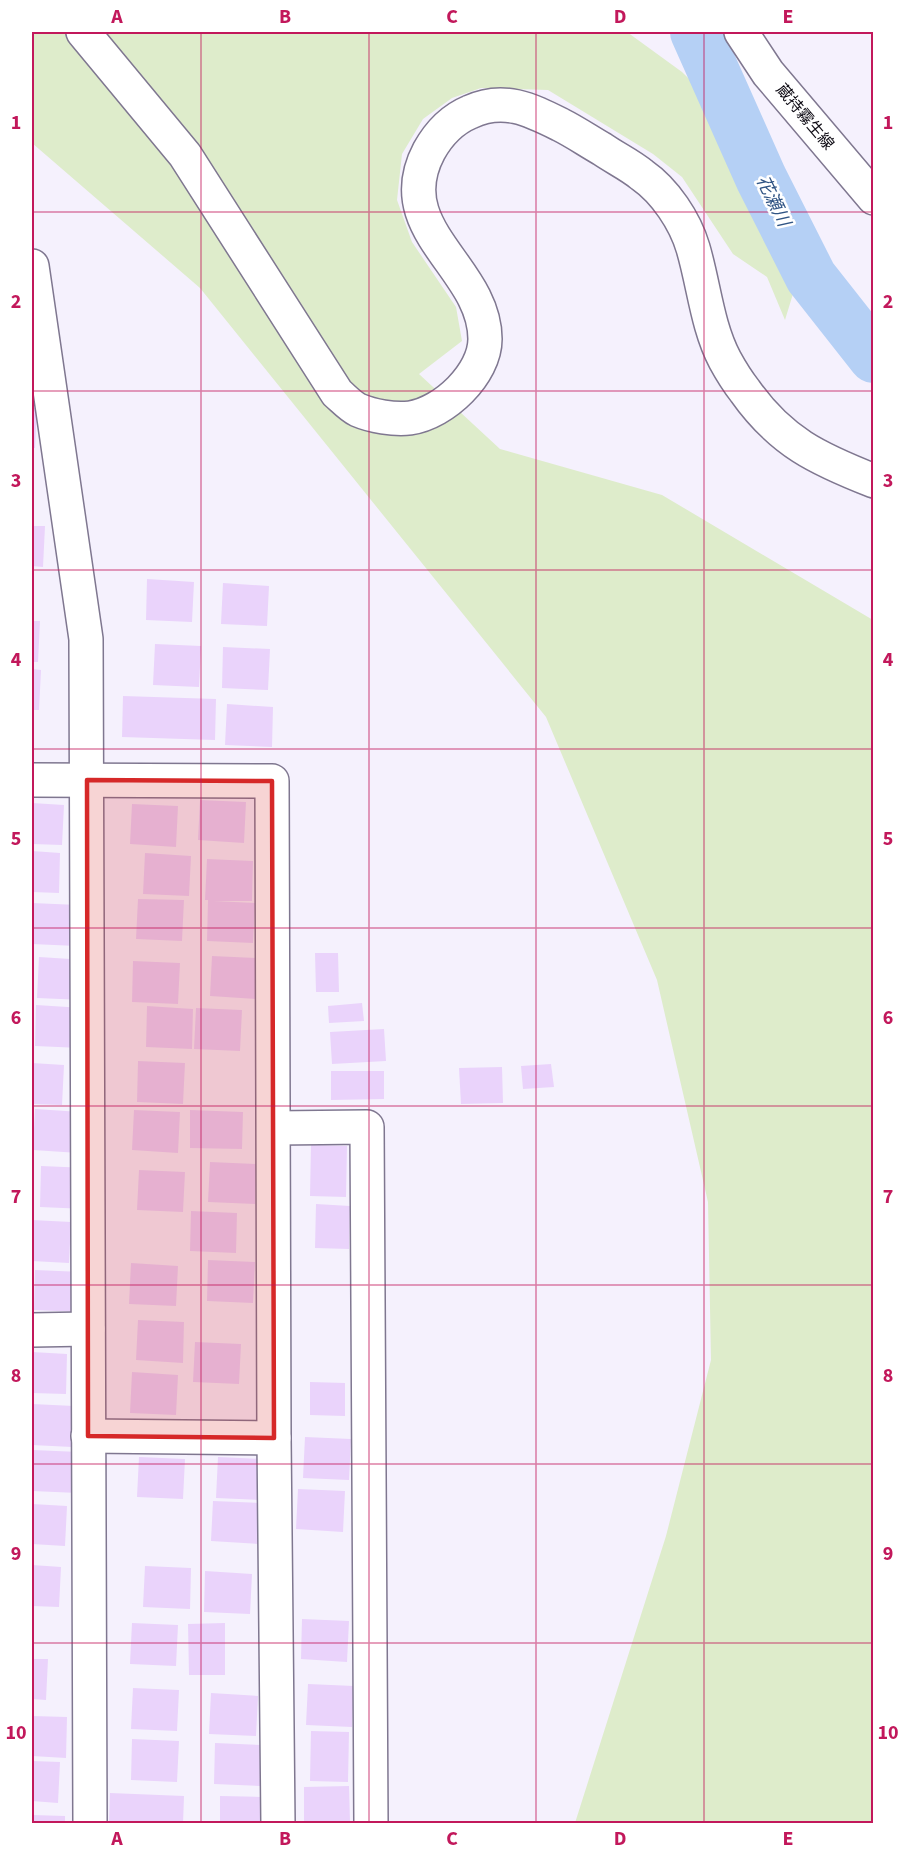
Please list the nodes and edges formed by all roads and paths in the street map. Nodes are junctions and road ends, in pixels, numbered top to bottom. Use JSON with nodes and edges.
{"nodes":[{"id":1,"x":82,"y":32,"type":"edge"},
{"id":2,"x":741,"y":32,"type":"edge"},
{"id":3,"x":873,"y":198,"type":"edge"},
{"id":4,"x":32,"y":266,"type":"edge"},
{"id":5,"x":873,"y":481,"type":"edge"},
{"id":6,"x":32,"y":780,"type":"edge"},
{"id":7,"x":87,"y":780,"type":"junction"},
{"id":8,"x":274,"y":1128,"type":"junction"},
{"id":9,"x":32,"y":1329,"type":"edge"},
{"id":10,"x":88,"y":1329,"type":"junction"},
{"id":11,"x":88,"y":1436,"type":"junction"},
{"id":12,"x":274,"y":1438,"type":"junction"},
{"id":13,"x":90,"y":1824,"type":"edge"},
{"id":14,"x":278,"y":1824,"type":"edge"},
{"id":15,"x":371,"y":1824,"type":"edge"}],
"edges":[{"from":1,"to":5,"type":"street"},
{"from":2,"to":3,"type":"street","name":"蔵持霧生線"},
{"from":4,"to":7,"type":"street"},
{"from":6,"to":7,"type":"street"},
{"from":7,"to":8,"type":"street"},
{"from":7,"to":10,"type":"street"},
{"from":8,"to":12,"type":"street"},
{"from":8,"to":15,"type":"street"},
{"from":9,"to":10,"type":"street"},
{"from":10,"to":11,"type":"street"},
{"from":11,"to":12,"type":"street"},
{"from":11,"to":13,"type":"street"},
{"from":12,"to":14,"type":"street"}]}
